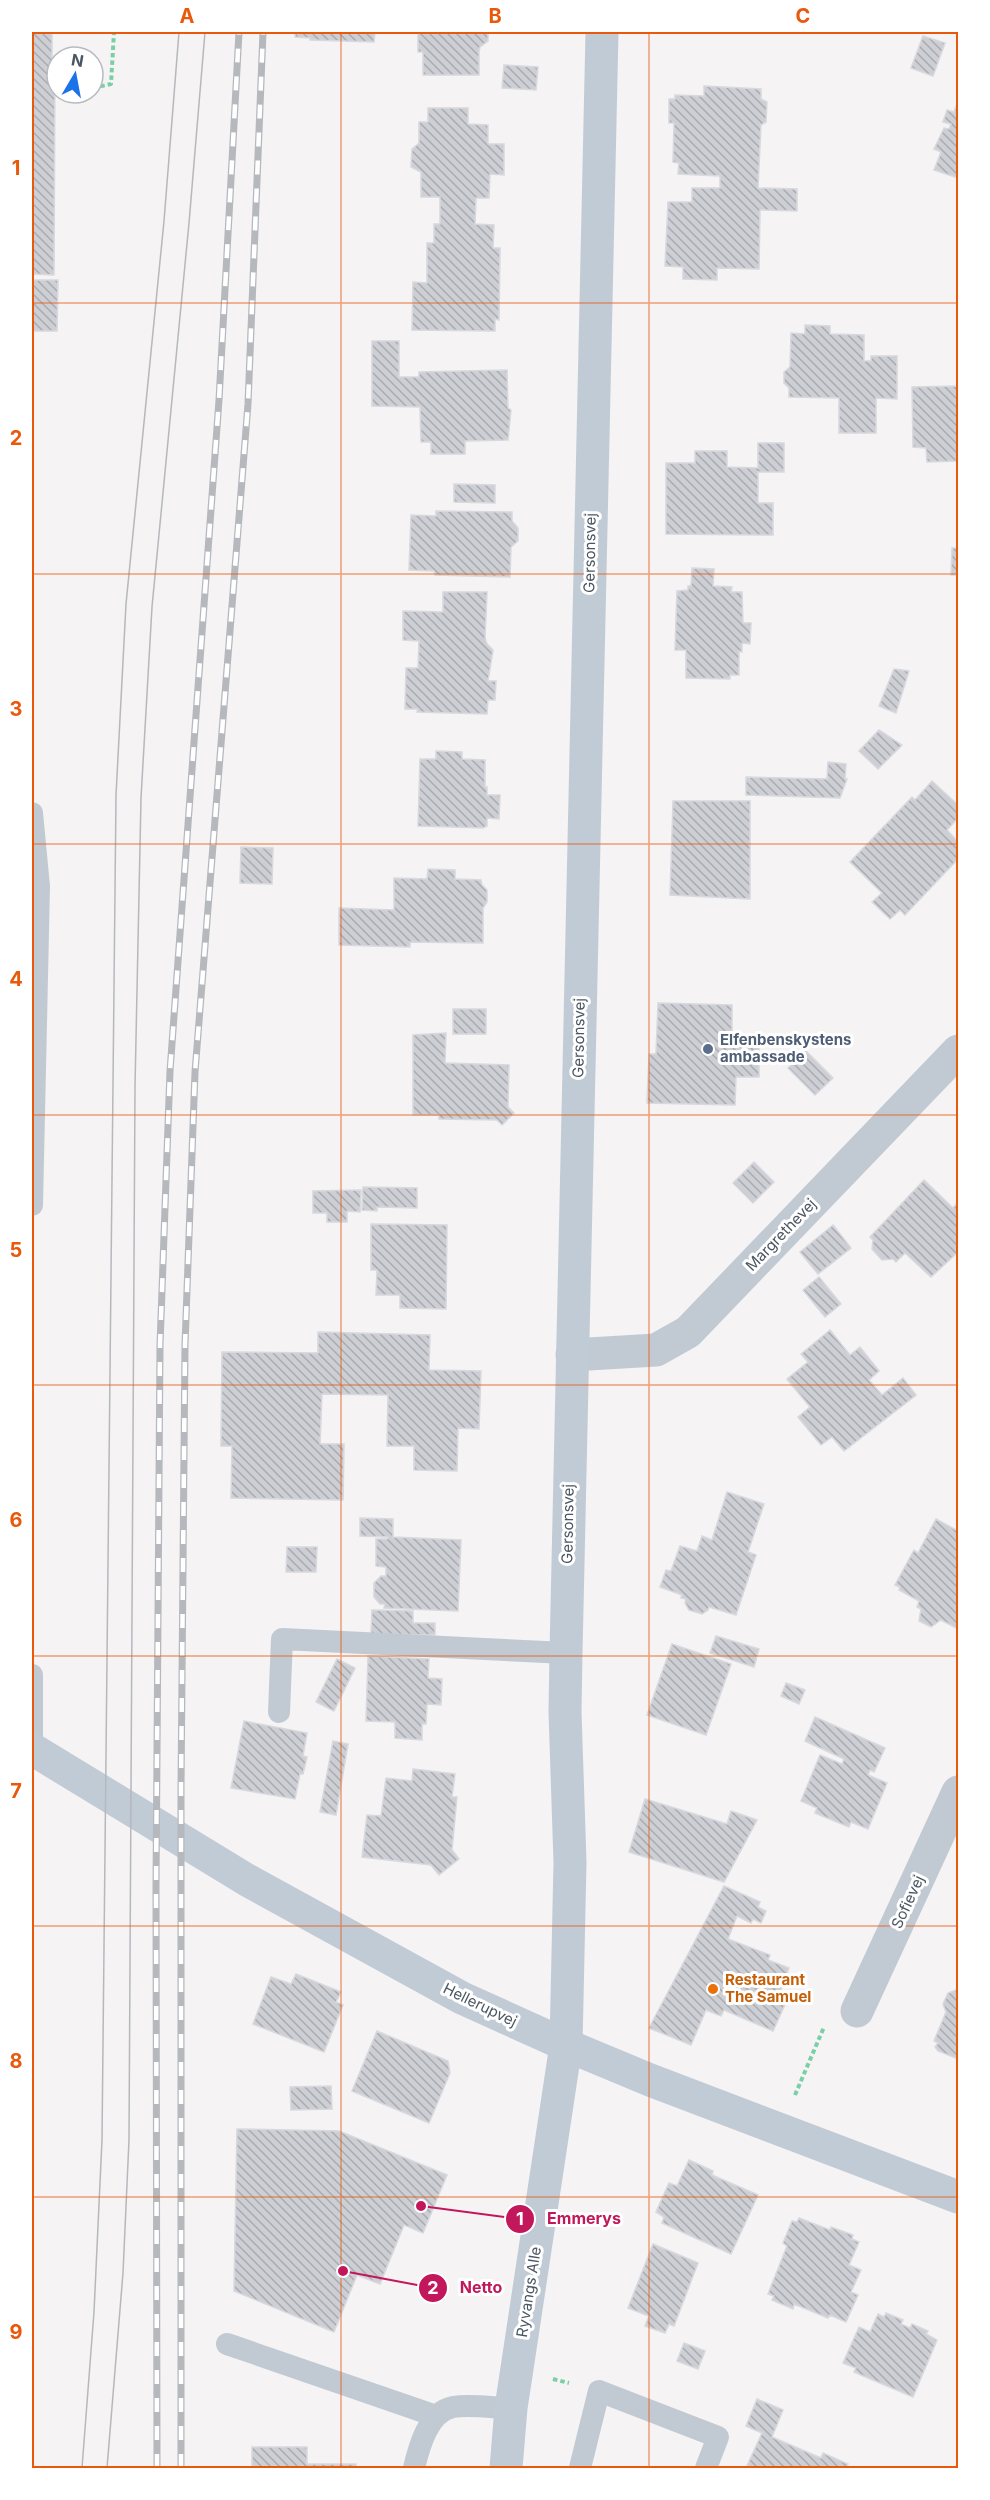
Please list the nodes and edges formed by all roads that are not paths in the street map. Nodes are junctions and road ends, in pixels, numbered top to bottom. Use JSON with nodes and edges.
{"nodes":[{"id":1,"x":602,"y":32,"type":"edge"},
{"id":2,"x":32,"y":813,"type":"edge"},
{"id":3,"x":958,"y":1051,"type":"edge"},
{"id":4,"x":32,"y":1205,"type":"edge"},
{"id":5,"x":572,"y":1355,"type":"junction"},
{"id":6,"x":566,"y":1653,"type":"junction"},
{"id":7,"x":32,"y":1676,"type":"edge"},
{"id":8,"x":279,"y":1712,"type":"dead end"},
{"id":9,"x":32,"y":1750,"type":"edge"},
{"id":10,"x":958,"y":1792,"type":"edge"},
{"id":11,"x":857,"y":2011,"type":"road end"},
{"id":12,"x":566,"y":2045,"type":"junction"},
{"id":13,"x":958,"y":2197,"type":"edge"},
{"id":14,"x":227,"y":2344,"type":"dead end"},
{"id":15,"x":511,"y":2408,"type":"junction"},
{"id":16,"x":436,"y":2416,"type":"junction"},
{"id":17,"x":414,"y":2469,"type":"edge"},
{"id":18,"x":506,"y":2469,"type":"edge"},
{"id":19,"x":580,"y":2469,"type":"edge"},
{"id":20,"x":706,"y":2469,"type":"edge"}],
"edges":[{"from":1,"to":5,"type":"street","name":"Gersonsvej"},
{"from":2,"to":4,"type":"lane"},
{"from":3,"to":5,"type":"street","name":"Margrethevej"},
{"from":5,"to":6,"type":"street","name":"Gersonsvej"},
{"from":6,"to":8,"type":"lane"},
{"from":6,"to":12,"type":"street","name":"Gersonsvej"},
{"from":7,"to":9,"type":"lane"},
{"from":9,"to":12,"type":"street","name":"Hellerupvej"},
{"from":10,"to":11,"type":"street","name":"Sofievej"},
{"from":12,"to":13,"type":"street","name":"Hellerupvej"},
{"from":12,"to":15,"type":"street","name":"Ryvangs Alle"},
{"from":14,"to":16,"type":"lane"},
{"from":15,"to":16,"type":"lane"},
{"from":15,"to":18,"type":"street","name":"Ryvangs Alle"},
{"from":16,"to":17,"type":"lane"},
{"from":19,"to":20,"type":"lane"}]}
